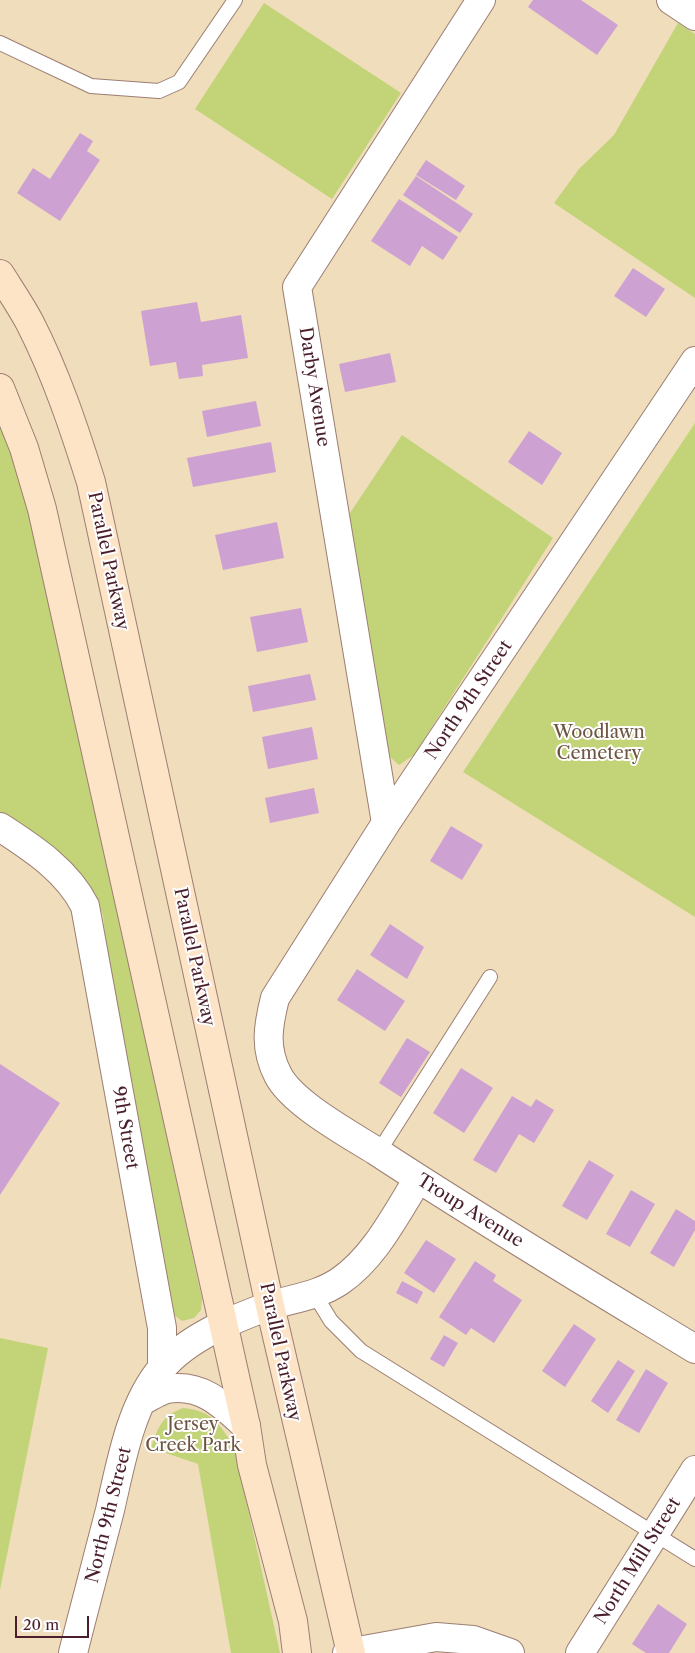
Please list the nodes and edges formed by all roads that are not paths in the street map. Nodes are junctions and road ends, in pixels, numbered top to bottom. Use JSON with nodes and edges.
{"nodes":[{"id":1,"x":235,"y":0,"type":"edge"},
{"id":2,"x":481,"y":0,"type":"edge"},
{"id":3,"x":671,"y":0,"type":"edge"},
{"id":4,"x":695,"y":16,"type":"edge"},
{"id":5,"x":0,"y":43,"type":"edge"},
{"id":6,"x":0,"y":274,"type":"edge"},
{"id":7,"x":695,"y":361,"type":"edge"},
{"id":8,"x":0,"y":388,"type":"edge"},
{"id":9,"x":386,"y":823,"type":"junction"},
{"id":10,"x":0,"y":827,"type":"edge"},
{"id":11,"x":490,"y":977,"type":"dead end"},
{"id":12,"x":269,"y":1049,"type":"joint"},
{"id":13,"x":378,"y":1153,"type":"junction"},
{"id":14,"x":418,"y":1179,"type":"junction"},
{"id":15,"x":315,"y":1294,"type":"junction"},
{"id":16,"x":270,"y":1306,"type":"junction"},
{"id":17,"x":223,"y":1326,"type":"junction"},
{"id":18,"x":695,"y":1349,"type":"edge"},
{"id":19,"x":162,"y":1368,"type":"junction"},
{"id":20,"x":142,"y":1400,"type":"junction"},
{"id":21,"x":246,"y":1426,"type":"junction"},
{"id":22,"x":695,"y":1470,"type":"edge"},
{"id":23,"x":655,"y":1534,"type":"junction"},
{"id":24,"x":695,"y":1559,"type":"edge"},
{"id":25,"x":349,"y":1652,"type":"edge"},
{"id":26,"x":73,"y":1653,"type":"edge"},
{"id":27,"x":297,"y":1653,"type":"edge"},
{"id":28,"x":510,"y":1653,"type":"edge"},
{"id":29,"x":580,"y":1653,"type":"edge"}],
"edges":[{"from":1,"to":5,"type":"lane"},
{"from":2,"to":9,"type":"street","name":"Darby Avenue"},
{"from":3,"to":4,"type":"street"},
{"from":6,"to":16,"type":"main road","name":"Parallel Parkway"},
{"from":7,"to":9,"type":"street","name":"North 9th Street"},
{"from":8,"to":17,"type":"main road"},
{"from":9,"to":12,"type":"street","name":"North 9th Street"},
{"from":10,"to":19,"type":"street","name":"9th Street"},
{"from":11,"to":13,"type":"lane"},
{"from":12,"to":13,"type":"street","name":"Troup Avenue"},
{"from":13,"to":14,"type":"street","name":"Troup Avenue"},
{"from":14,"to":15,"type":"street"},
{"from":14,"to":18,"type":"street","name":"Troup Avenue"},
{"from":15,"to":16,"type":"street"},
{"from":15,"to":23,"type":"lane"},
{"from":16,"to":17,"type":"street"},
{"from":16,"to":25,"type":"main road","name":"Parallel Parkway"},
{"from":17,"to":19,"type":"street","name":"North 9th Street"},
{"from":17,"to":21,"type":"main road"},
{"from":19,"to":20,"type":"street","name":"North 9th Street"},
{"from":20,"to":21,"type":"street"},
{"from":20,"to":26,"type":"street","name":"North 9th Street"},
{"from":21,"to":27,"type":"main road"},
{"from":22,"to":23,"type":"street","name":"North Mill Street"},
{"from":23,"to":24,"type":"lane"},
{"from":23,"to":29,"type":"street","name":"North Mill Street"},
{"from":25,"to":28,"type":"street"}]}
